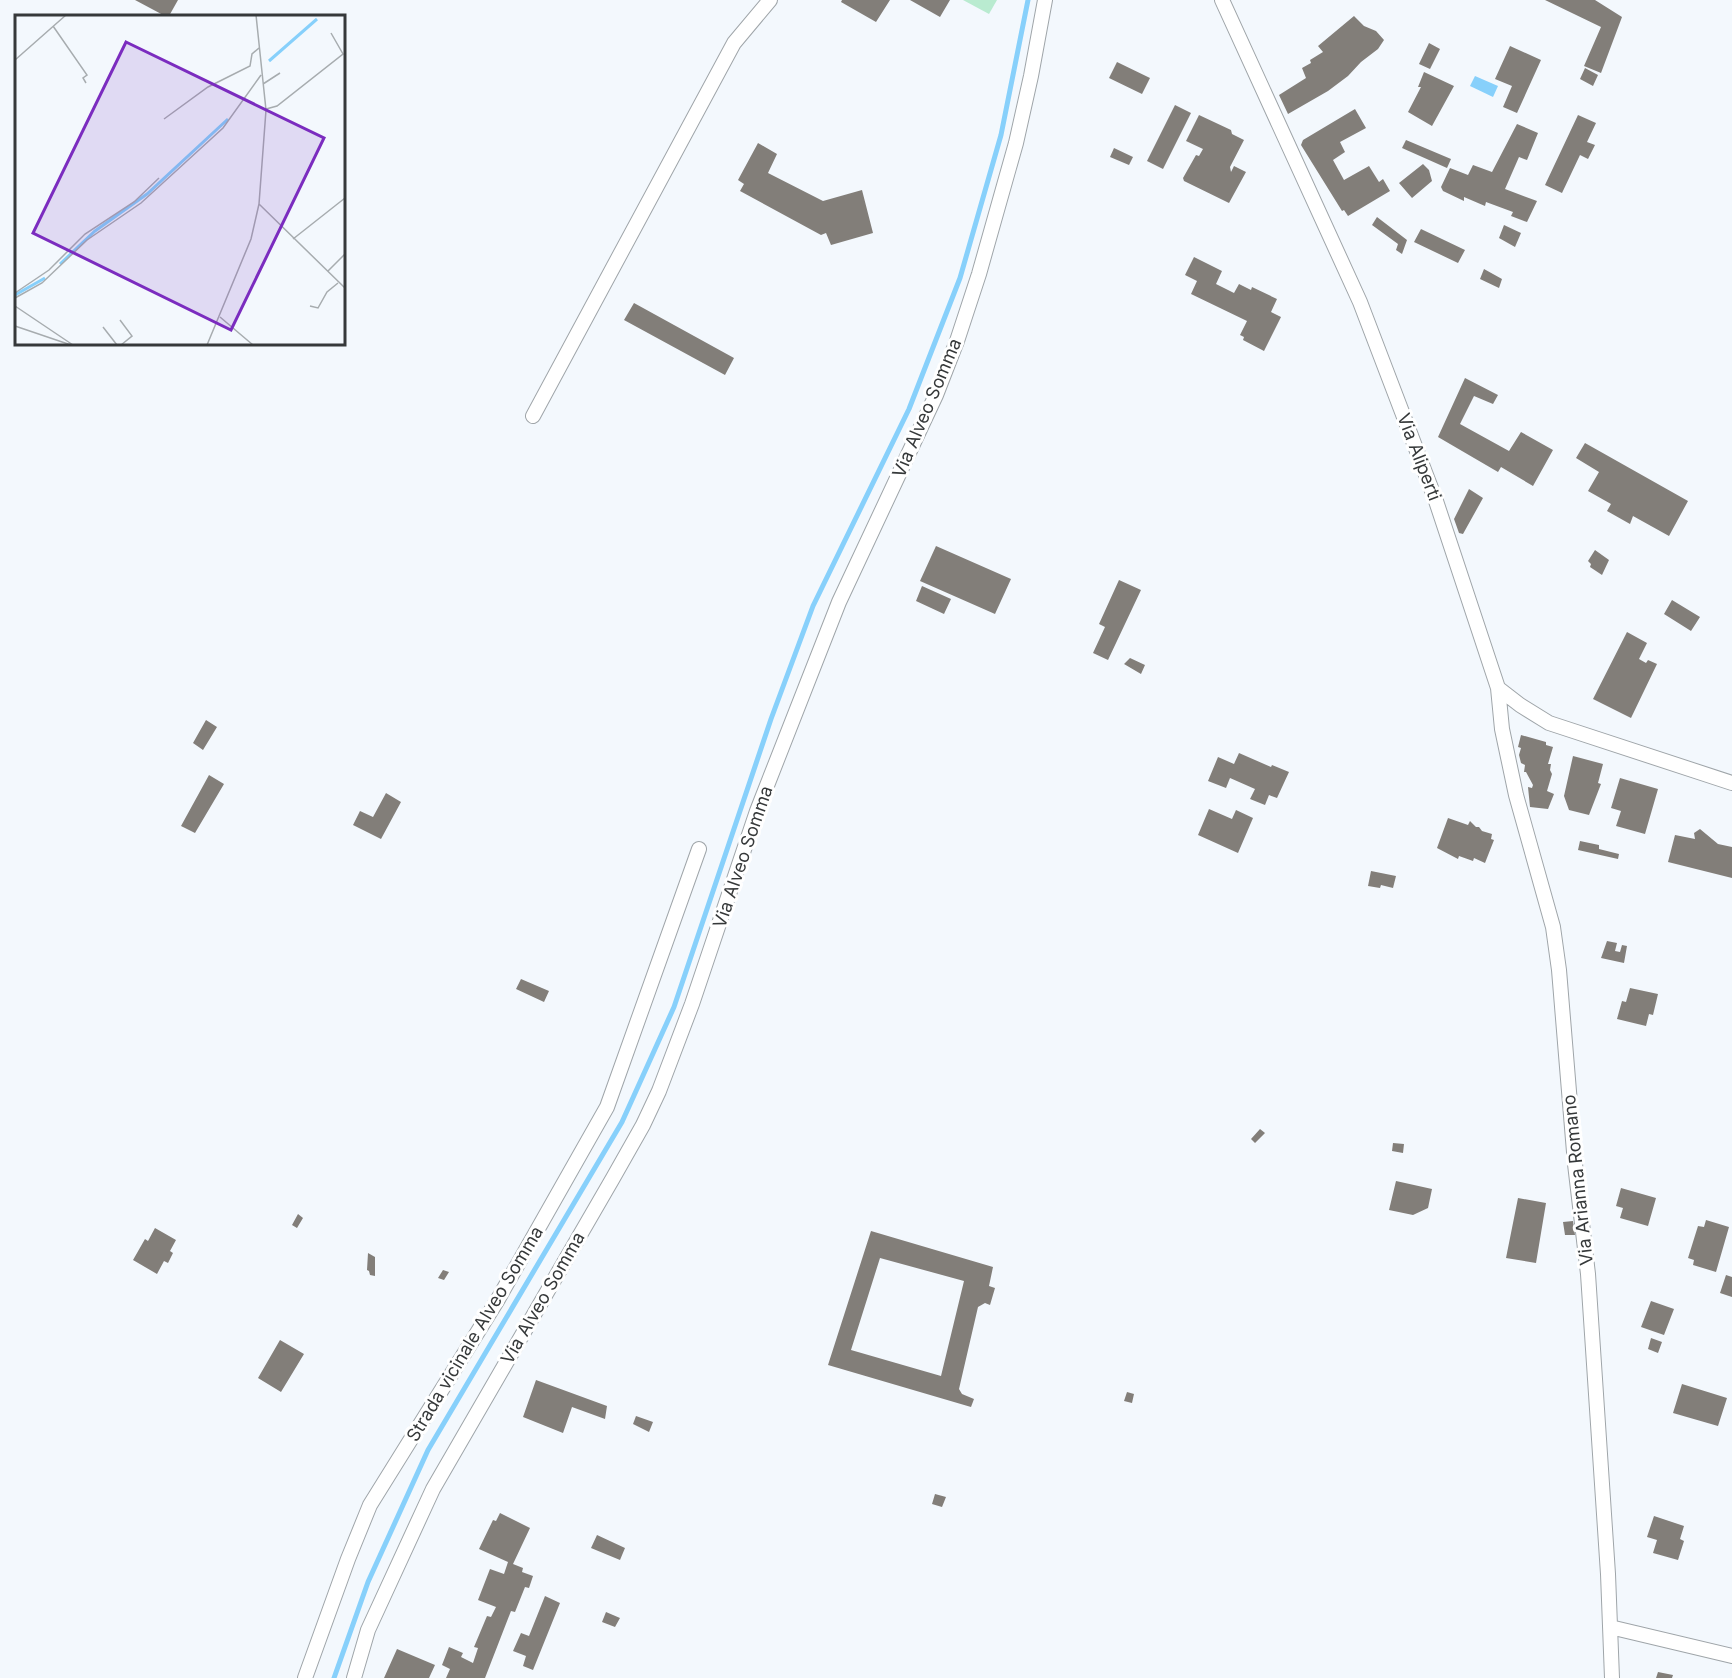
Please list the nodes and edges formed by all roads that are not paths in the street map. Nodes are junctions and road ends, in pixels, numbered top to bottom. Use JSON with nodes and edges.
{"nodes":[{"id":1,"x":770,"y":0,"type":"edge"},
{"id":2,"x":1045,"y":0,"type":"edge"},
{"id":3,"x":1222,"y":0,"type":"edge"},
{"id":4,"x":533,"y":416,"type":"dead end"},
{"id":5,"x":1498,"y":688,"type":"junction"},
{"id":6,"x":1732,"y":783,"type":"edge"},
{"id":7,"x":699,"y":849,"type":"dead end"},
{"id":8,"x":1610,"y":1627,"type":"junction"},
{"id":9,"x":1732,"y":1656,"type":"edge"},
{"id":10,"x":305,"y":1678,"type":"edge"},
{"id":11,"x":354,"y":1678,"type":"edge"},
{"id":12,"x":1612,"y":1678,"type":"edge"}],
"edges":[{"from":1,"to":4,"type":"street"},
{"from":2,"to":11,"type":"street","name":"Via Alveo Somma"},
{"from":3,"to":5,"type":"street","name":"Via Aliperti"},
{"from":5,"to":6,"type":"street"},
{"from":5,"to":8,"type":"street","name":"Via Arianna Romano"},
{"from":7,"to":10,"type":"street","name":"Strada vicinale Alveo Somma"},
{"from":8,"to":9,"type":"street"},
{"from":8,"to":12,"type":"street","name":"Via Arianna Romano"}]}
